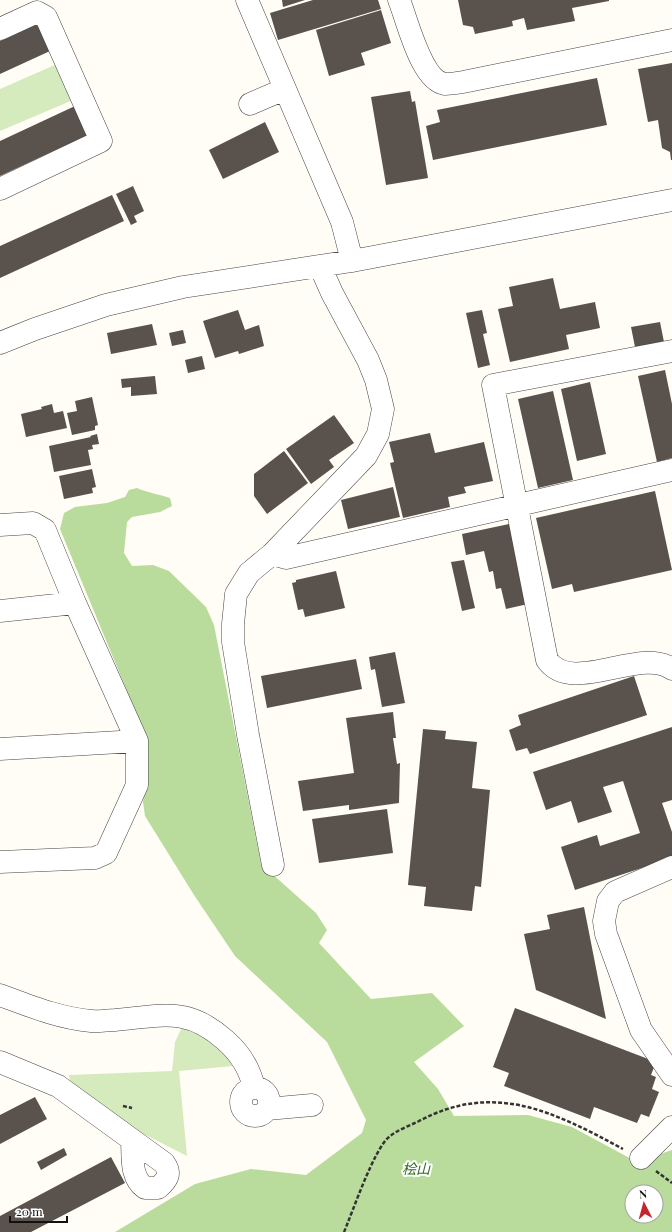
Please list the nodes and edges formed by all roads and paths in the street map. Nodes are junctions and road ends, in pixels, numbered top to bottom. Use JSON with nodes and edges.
{"nodes":[{"id":1,"x":247,"y":0,"type":"edge"},
{"id":2,"x":399,"y":0,"type":"edge"},
{"id":3,"x":0,"y":29,"type":"edge"},
{"id":4,"x":672,"y":40,"type":"edge"},
{"id":5,"x":284,"y":89,"type":"junction"},
{"id":6,"x":250,"y":104,"type":"dead end"},
{"id":7,"x":0,"y":189,"type":"edge"},
{"id":8,"x":672,"y":200,"type":"edge"},
{"id":9,"x":352,"y":261,"type":"junction"},
{"id":10,"x":320,"y":266,"type":"junction"},
{"id":11,"x":0,"y":344,"type":"edge"},
{"id":12,"x":672,"y":351,"type":"edge"},
{"id":13,"x":672,"y":470,"type":"edge"},
{"id":14,"x":515,"y":507,"type":"junction"},
{"id":15,"x":0,"y":525,"type":"edge"},
{"id":16,"x":272,"y":554,"type":"junction"},
{"id":17,"x":75,"y":603,"type":"junction"},
{"id":18,"x":0,"y":611,"type":"edge"},
{"id":19,"x":672,"y":669,"type":"edge"},
{"id":20,"x":137,"y":741,"type":"junction"},
{"id":21,"x":0,"y":749,"type":"edge"},
{"id":22,"x":0,"y":862,"type":"edge"},
{"id":23,"x":273,"y":865,"type":"dead end"},
{"id":24,"x":672,"y":867,"type":"edge"},
{"id":25,"x":0,"y":995,"type":"edge"},
{"id":26,"x":0,"y":1062,"type":"edge"},
{"id":27,"x":672,"y":1075,"type":"edge"},
{"id":28,"x":312,"y":1105,"type":"dead end"},
{"id":29,"x":672,"y":1127,"type":"edge"},
{"id":30,"x":132,"y":1140,"type":"dead end"},
{"id":31,"x":641,"y":1158,"type":"junction"},
{"id":32,"x":672,"y":1183,"type":"edge"},
{"id":33,"x":344,"y":1232,"type":"edge"}],
"edges":[{"from":1,"to":5,"type":"street"},
{"from":2,"to":4,"type":"street"},
{"from":3,"to":7,"type":"street"},
{"from":5,"to":6,"type":"street"},
{"from":5,"to":9,"type":"street"},
{"from":8,"to":9,"type":"street"},
{"from":9,"to":10,"type":"street"},
{"from":10,"to":11,"type":"street"},
{"from":10,"to":16,"type":"street"},
{"from":12,"to":14,"type":"street"},
{"from":13,"to":14,"type":"street"},
{"from":14,"to":16,"type":"street"},
{"from":14,"to":19,"type":"street"},
{"from":15,"to":17,"type":"street"},
{"from":16,"to":23,"type":"street"},
{"from":17,"to":18,"type":"street"},
{"from":17,"to":20,"type":"street"},
{"from":20,"to":21,"type":"street"},
{"from":20,"to":22,"type":"street"},
{"from":24,"to":27,"type":"street"},
{"from":25,"to":28,"type":"street"},
{"from":26,"to":30,"type":"street"},
{"from":29,"to":31,"type":"street"},
{"from":31,"to":32,"type":"path"},
{"from":31,"to":33,"type":"path"}]}
